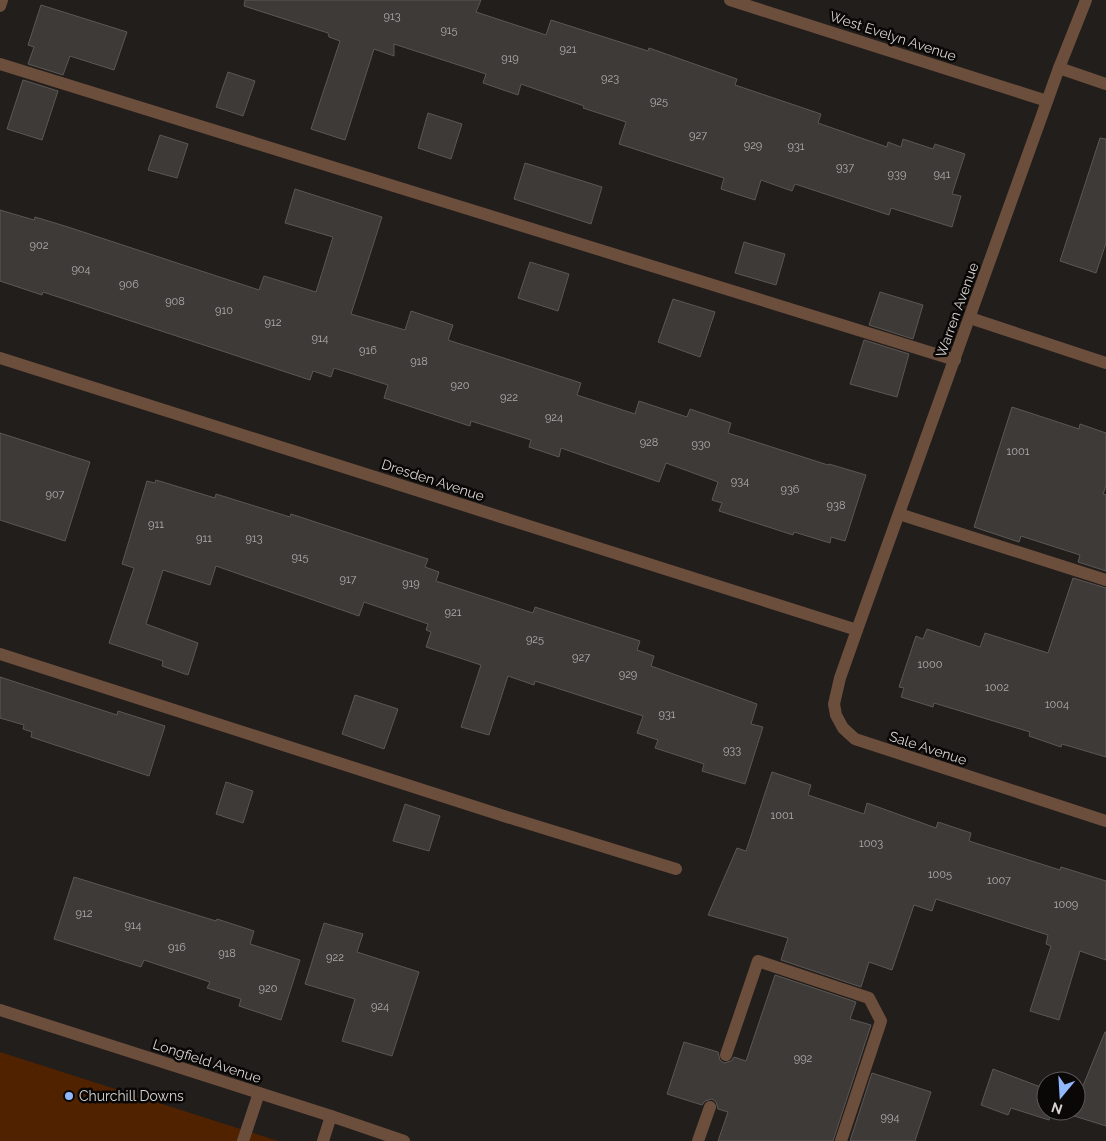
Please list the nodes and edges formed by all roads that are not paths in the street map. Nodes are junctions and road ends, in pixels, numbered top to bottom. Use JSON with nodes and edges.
{"nodes":[{"id":1,"x":2,"y":0,"type":"edge"},
{"id":2,"x":730,"y":0,"type":"edge"},
{"id":3,"x":1086,"y":0,"type":"edge"},
{"id":4,"x":0,"y":6,"type":"edge"},
{"id":5,"x":0,"y":64,"type":"edge"},
{"id":6,"x":1059,"y":68,"type":"junction"},
{"id":7,"x":1106,"y":84,"type":"edge"},
{"id":8,"x":1047,"y":101,"type":"junction"},
{"id":9,"x":970,"y":318,"type":"junction"},
{"id":10,"x":0,"y":358,"type":"edge"},
{"id":11,"x":955,"y":360,"type":"junction"},
{"id":12,"x":1106,"y":363,"type":"edge"},
{"id":13,"x":899,"y":514,"type":"junction"},
{"id":14,"x":1106,"y":580,"type":"edge"},
{"id":15,"x":857,"y":630,"type":"junction"},
{"id":16,"x":0,"y":654,"type":"edge"},
{"id":17,"x":1106,"y":821,"type":"edge"},
{"id":18,"x":676,"y":868,"type":"dead end"},
{"id":19,"x":0,"y":1010,"type":"edge"},
{"id":20,"x":726,"y":1055,"type":"dead end"},
{"id":21,"x":260,"y":1093,"type":"junction"},
{"id":22,"x":710,"y":1107,"type":"dead end"},
{"id":23,"x":331,"y":1116,"type":"junction"},
{"id":24,"x":243,"y":1141,"type":"edge"},
{"id":25,"x":322,"y":1141,"type":"edge"},
{"id":26,"x":404,"y":1141,"type":"edge"},
{"id":27,"x":698,"y":1141,"type":"edge"},
{"id":28,"x":842,"y":1141,"type":"edge"}],
"edges":[{"from":1,"to":4,"type":"street"},
{"from":2,"to":8,"type":"street","name":"West Evelyn Avenue"},
{"from":3,"to":6,"type":"street","name":"Warren Avenue"},
{"from":5,"to":11,"type":"street"},
{"from":6,"to":7,"type":"street"},
{"from":6,"to":8,"type":"street","name":"Warren Avenue"},
{"from":8,"to":9,"type":"street","name":"Warren Avenue"},
{"from":9,"to":11,"type":"street","name":"Warren Avenue"},
{"from":9,"to":12,"type":"street"},
{"from":10,"to":15,"type":"street","name":"Dresden Avenue"},
{"from":11,"to":13,"type":"street","name":"Warren Avenue"},
{"from":13,"to":14,"type":"street"},
{"from":13,"to":15,"type":"street","name":"Warren Avenue"},
{"from":15,"to":17,"type":"street","name":"Sale Avenue"},
{"from":16,"to":18,"type":"street"},
{"from":19,"to":21,"type":"street","name":"Longfield Avenue"},
{"from":20,"to":28,"type":"street"},
{"from":21,"to":23,"type":"street","name":"Longfield Avenue"},
{"from":21,"to":24,"type":"street"},
{"from":22,"to":27,"type":"street"},
{"from":23,"to":25,"type":"street"},
{"from":23,"to":26,"type":"street","name":"Longfield Avenue"}]}
